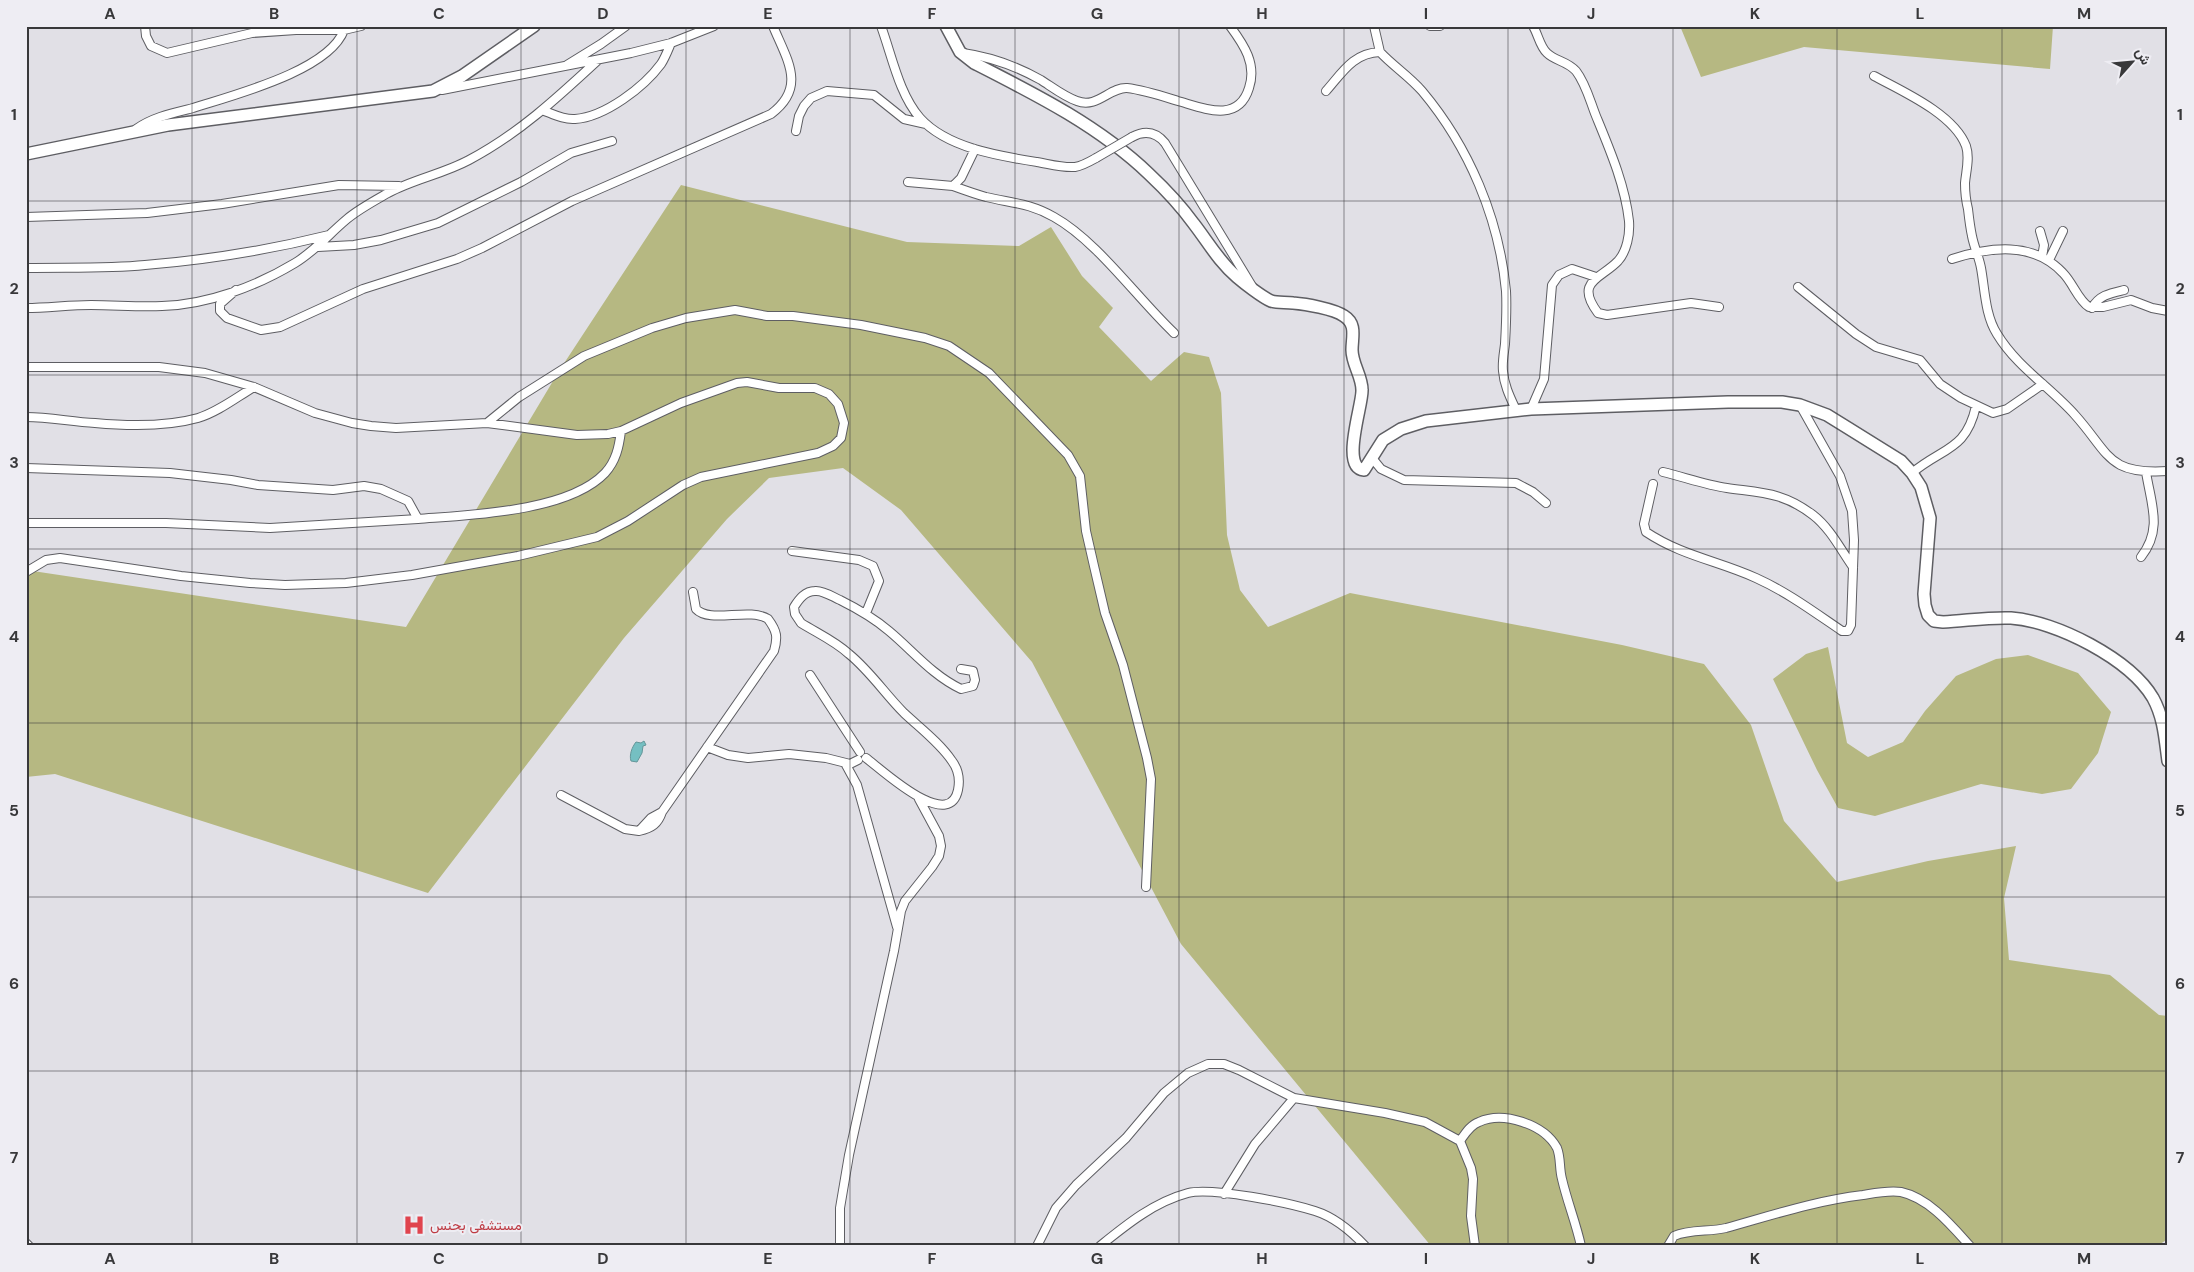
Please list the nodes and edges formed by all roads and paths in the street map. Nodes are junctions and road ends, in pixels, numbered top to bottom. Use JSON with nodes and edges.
{"nodes":[{"id":1,"x":145,"y":26,"type":"edge"},
{"id":2,"x":361,"y":26,"type":"edge"},
{"id":3,"x":534,"y":26,"type":"edge"},
{"id":4,"x":626,"y":26,"type":"edge"},
{"id":5,"x":714,"y":26,"type":"edge"},
{"id":6,"x":773,"y":26,"type":"edge"},
{"id":7,"x":882,"y":26,"type":"edge"},
{"id":8,"x":946,"y":26,"type":"edge"},
{"id":9,"x":1230,"y":26,"type":"edge"},
{"id":10,"x":1374,"y":26,"type":"edge"},
{"id":11,"x":1430,"y":26,"type":"edge"},
{"id":12,"x":1440,"y":26,"type":"edge"},
{"id":13,"x":1533,"y":26,"type":"edge"},
{"id":14,"x":344,"y":30,"type":"junction"},
{"id":15,"x":671,"y":43,"type":"junction"},
{"id":16,"x":960,"y":52,"type":"junction"},
{"id":17,"x":1380,"y":52,"type":"junction"},
{"id":18,"x":597,"y":61,"type":"junction"},
{"id":19,"x":561,"y":68,"type":"junction"},
{"id":20,"x":1874,"y":76,"type":"dead end"},
{"id":21,"x":433,"y":91,"type":"junction"},
{"id":22,"x":1326,"y":91,"type":"dead end"},
{"id":23,"x":542,"y":110,"type":"junction"},
{"id":24,"x":928,"y":124,"type":"junction"},
{"id":25,"x":796,"y":131,"type":"dead end"},
{"id":26,"x":133,"y":132,"type":"junction"},
{"id":27,"x":612,"y":141,"type":"dead end"},
{"id":28,"x":975,"y":149,"type":"junction"},
{"id":29,"x":26,"y":154,"type":"edge"},
{"id":30,"x":908,"y":182,"type":"dead end"},
{"id":31,"x":400,"y":186,"type":"junction"},
{"id":32,"x":953,"y":186,"type":"junction"},
{"id":33,"x":26,"y":217,"type":"edge"},
{"id":34,"x":2040,"y":231,"type":"dead end"},
{"id":35,"x":2063,"y":231,"type":"dead end"},
{"id":36,"x":331,"y":234,"type":"junction"},
{"id":37,"x":318,"y":247,"type":"junction"},
{"id":38,"x":1977,"y":252,"type":"junction"},
{"id":39,"x":1952,"y":259,"type":"dead end"},
{"id":40,"x":2046,"y":259,"type":"junction"},
{"id":41,"x":26,"y":268,"type":"edge"},
{"id":42,"x":1596,"y":277,"type":"junction"},
{"id":43,"x":1798,"y":286,"type":"dead end"},
{"id":44,"x":1253,"y":288,"type":"junction"},
{"id":45,"x":236,"y":290,"type":"junction"},
{"id":46,"x":2124,"y":290,"type":"dead end"},
{"id":47,"x":1719,"y":307,"type":"dead end"},
{"id":48,"x":26,"y":308,"type":"edge"},
{"id":49,"x":2092,"y":308,"type":"junction"},
{"id":50,"x":2168,"y":312,"type":"edge"},
{"id":51,"x":1174,"y":333,"type":"dead end"},
{"id":52,"x":26,"y":367,"type":"edge"},
{"id":53,"x":2043,"y":384,"type":"junction"},
{"id":54,"x":254,"y":387,"type":"junction"},
{"id":55,"x":1800,"y":404,"type":"junction"},
{"id":56,"x":1976,"y":406,"type":"junction"},
{"id":57,"x":1531,"y":409,"type":"junction"},
{"id":58,"x":1516,"y":410,"type":"junction"},
{"id":59,"x":26,"y":417,"type":"edge"},
{"id":60,"x":487,"y":424,"type":"junction"},
{"id":61,"x":621,"y":431,"type":"junction"},
{"id":62,"x":1372,"y":458,"type":"junction"},
{"id":63,"x":26,"y":468,"type":"edge"},
{"id":64,"x":2168,"y":471,"type":"edge"},
{"id":65,"x":1663,"y":472,"type":"dead end"},
{"id":66,"x":1912,"y":472,"type":"junction"},
{"id":67,"x":2146,"y":472,"type":"junction"},
{"id":68,"x":1653,"y":484,"type":"dead end"},
{"id":69,"x":1546,"y":503,"type":"dead end"},
{"id":70,"x":418,"y":519,"type":"junction"},
{"id":71,"x":26,"y":523,"type":"edge"},
{"id":72,"x":792,"y":551,"type":"dead end"},
{"id":73,"x":2140,"y":557,"type":"dead end"},
{"id":74,"x":1853,"y":567,"type":"junction"},
{"id":75,"x":26,"y":572,"type":"edge"},
{"id":76,"x":693,"y":592,"type":"dead end"},
{"id":77,"x":866,"y":613,"type":"junction"},
{"id":78,"x":961,"y":668,"type":"dead end"},
{"id":79,"x":810,"y":675,"type":"dead end"},
{"id":80,"x":707,"y":747,"type":"junction"},
{"id":81,"x":861,"y":757,"type":"junction"},
{"id":82,"x":2168,"y":761,"type":"edge"},
{"id":83,"x":845,"y":763,"type":"junction"},
{"id":84,"x":561,"y":795,"type":"dead end"},
{"id":85,"x":919,"y":798,"type":"junction"},
{"id":86,"x":1146,"y":887,"type":"dead end"},
{"id":87,"x":897,"y":927,"type":"junction"},
{"id":88,"x":1294,"y":1098,"type":"junction"},
{"id":89,"x":1460,"y":1141,"type":"junction"},
{"id":90,"x":1224,"y":1194,"type":"junction"},
{"id":91,"x":26,"y":1243,"type":"edge"},
{"id":92,"x":29,"y":1246,"type":"edge"},
{"id":93,"x":840,"y":1246,"type":"edge"},
{"id":94,"x":1037,"y":1246,"type":"edge"},
{"id":95,"x":1100,"y":1246,"type":"edge"},
{"id":96,"x":1366,"y":1246,"type":"edge"},
{"id":97,"x":1475,"y":1246,"type":"edge"},
{"id":98,"x":1581,"y":1246,"type":"edge"},
{"id":99,"x":1668,"y":1246,"type":"edge"},
{"id":100,"x":1970,"y":1246,"type":"edge"}],
"edges":[{"from":1,"to":14,"type":"street"},
{"from":2,"to":14,"type":"street"},
{"from":3,"to":21,"type":"main road"},
{"from":4,"to":19,"type":"street"},
{"from":5,"to":15,"type":"street"},
{"from":6,"to":45,"type":"street"},
{"from":7,"to":24,"type":"street"},
{"from":8,"to":16,"type":"main road"},
{"from":9,"to":16,"type":"street"},
{"from":10,"to":17,"type":"street"},
{"from":11,"to":12,"type":"street"},
{"from":13,"to":42,"type":"street"},
{"from":14,"to":26,"type":"street"},
{"from":15,"to":18,"type":"street"},
{"from":15,"to":23,"type":"street"},
{"from":16,"to":44,"type":"main road"},
{"from":17,"to":22,"type":"street"},
{"from":17,"to":58,"type":"street"},
{"from":18,"to":19,"type":"street"},
{"from":18,"to":23,"type":"street"},
{"from":19,"to":21,"type":"street"},
{"from":20,"to":38,"type":"street"},
{"from":21,"to":26,"type":"main road"},
{"from":23,"to":31,"type":"street"},
{"from":24,"to":25,"type":"street"},
{"from":24,"to":28,"type":"street"},
{"from":26,"to":29,"type":"main road"},
{"from":27,"to":37,"type":"street"},
{"from":28,"to":32,"type":"street"},
{"from":28,"to":44,"type":"street","bridge":true},
{"from":30,"to":32,"type":"street"},
{"from":31,"to":33,"type":"street"},
{"from":31,"to":36,"type":"street"},
{"from":32,"to":51,"type":"street"},
{"from":34,"to":40,"type":"street"},
{"from":35,"to":40,"type":"street"},
{"from":36,"to":37,"type":"street"},
{"from":36,"to":41,"type":"street"},
{"from":37,"to":45,"type":"street"},
{"from":38,"to":39,"type":"street"},
{"from":38,"to":40,"type":"street"},
{"from":38,"to":53,"type":"street"},
{"from":40,"to":49,"type":"street"},
{"from":42,"to":47,"type":"street"},
{"from":42,"to":57,"type":"street"},
{"from":43,"to":56,"type":"street"},
{"from":44,"to":62,"type":"main road"},
{"from":45,"to":48,"type":"street"},
{"from":46,"to":49,"type":"street"},
{"from":49,"to":50,"type":"street"},
{"from":52,"to":54,"type":"street"},
{"from":53,"to":56,"type":"street"},
{"from":53,"to":67,"type":"street"},
{"from":54,"to":59,"type":"street"},
{"from":54,"to":60,"type":"street"},
{"from":55,"to":57,"type":"main road"},
{"from":55,"to":66,"type":"main road"},
{"from":55,"to":74,"type":"street"},
{"from":56,"to":66,"type":"street"},
{"from":57,"to":58,"type":"main road"},
{"from":58,"to":62,"type":"main road"},
{"from":60,"to":61,"type":"street"},
{"from":60,"to":86,"type":"street"},
{"from":61,"to":70,"type":"street"},
{"from":61,"to":75,"type":"street"},
{"from":62,"to":69,"type":"street"},
{"from":63,"to":70,"type":"street"},
{"from":64,"to":67,"type":"street"},
{"from":65,"to":74,"type":"street"},
{"from":66,"to":82,"type":"main road"},
{"from":67,"to":73,"type":"street"},
{"from":68,"to":74,"type":"street"},
{"from":70,"to":71,"type":"street"},
{"from":72,"to":77,"type":"street"},
{"from":76,"to":80,"type":"street"},
{"from":77,"to":78,"type":"street"},
{"from":77,"to":85,"type":"street"},
{"from":79,"to":81,"type":"street"},
{"from":80,"to":83,"type":"street"},
{"from":80,"to":84,"type":"street"},
{"from":81,"to":83,"type":"street"},
{"from":81,"to":85,"type":"street"},
{"from":83,"to":87,"type":"street"},
{"from":85,"to":87,"type":"street"},
{"from":87,"to":93,"type":"street"},
{"from":88,"to":89,"type":"street"},
{"from":88,"to":90,"type":"street"},
{"from":88,"to":94,"type":"street"},
{"from":89,"to":97,"type":"street"},
{"from":89,"to":98,"type":"street"},
{"from":90,"to":95,"type":"street"},
{"from":90,"to":96,"type":"street"},
{"from":91,"to":92,"type":"street"},
{"from":99,"to":100,"type":"street"}]}
